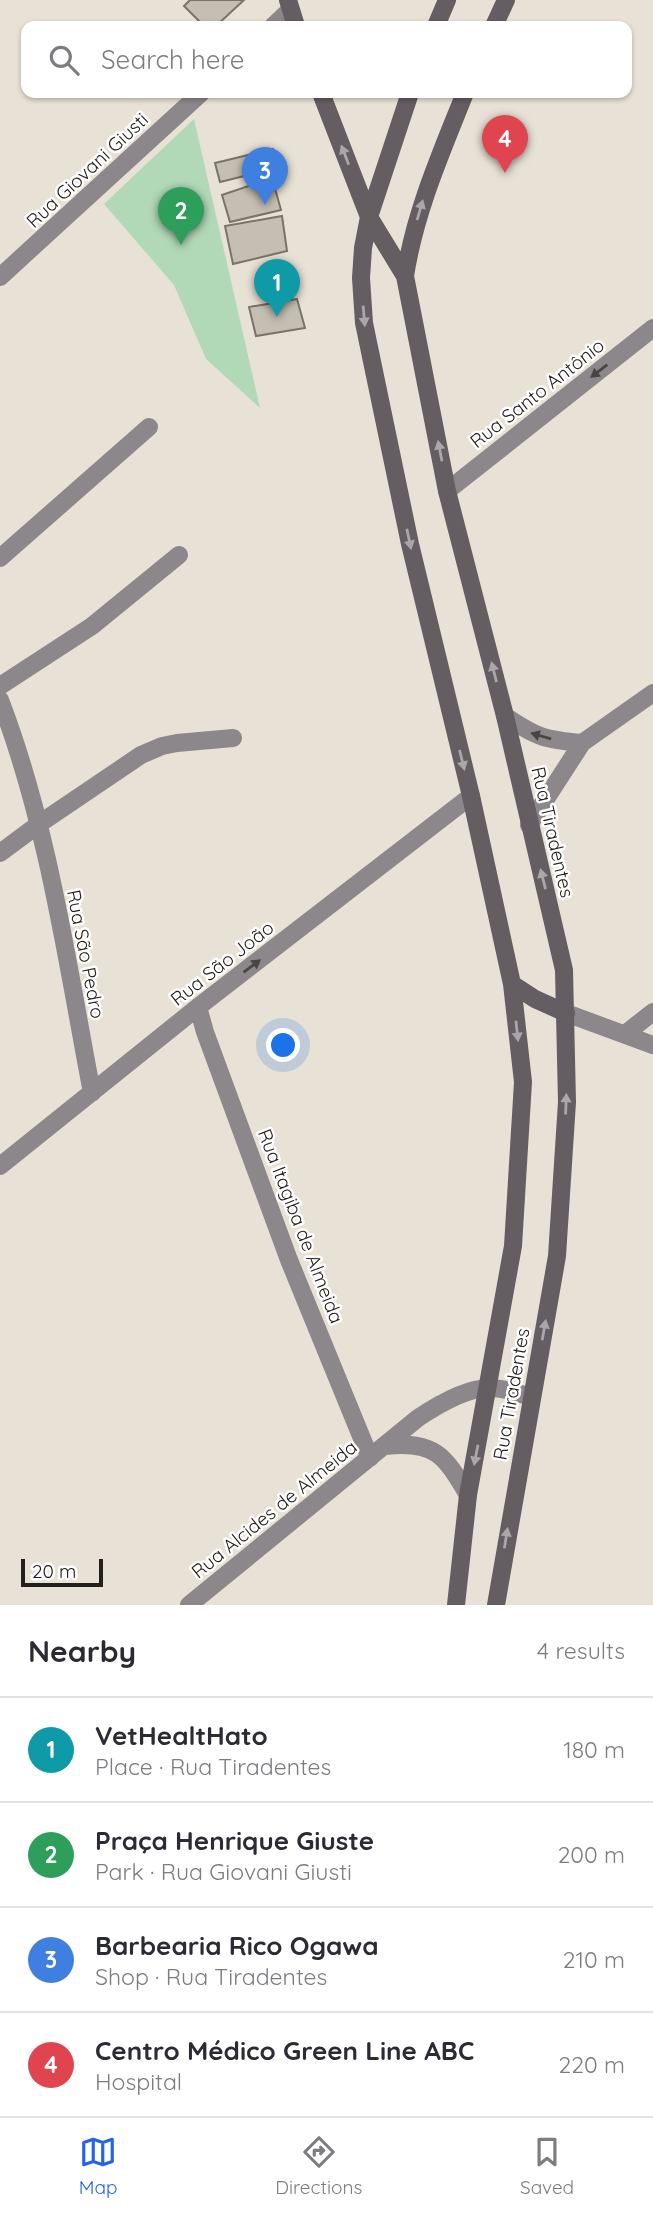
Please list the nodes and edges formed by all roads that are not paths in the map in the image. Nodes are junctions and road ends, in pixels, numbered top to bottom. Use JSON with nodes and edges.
{"nodes":[{"id":1,"x":506,"y":0,"type":"edge"},
{"id":2,"x":445,"y":4,"type":"edge"},
{"id":3,"x":434,"y":21,"type":"edge"},
{"id":4,"x":438,"y":21,"type":"edge"},
{"id":5,"x":496,"y":21,"type":"edge"},
{"id":6,"x":196,"y":98,"type":"edge"},
{"id":7,"x":323,"y":98,"type":"edge"},
{"id":8,"x":408,"y":98,"type":"edge"},
{"id":9,"x":463,"y":98,"type":"edge"},
{"id":10,"x":369,"y":217,"type":"junction"},
{"id":11,"x":405,"y":276,"type":"junction"},
{"id":12,"x":0,"y":277,"type":"edge"},
{"id":13,"x":653,"y":328,"type":"edge"},
{"id":14,"x":149,"y":427,"type":"dead end"},
{"id":15,"x":447,"y":491,"type":"junction"},
{"id":16,"x":179,"y":555,"type":"dead end"},
{"id":17,"x":0,"y":558,"type":"edge"},
{"id":18,"x":0,"y":686,"type":"edge"},
{"id":19,"x":653,"y":693,"type":"edge"},
{"id":20,"x":0,"y":700,"type":"edge"},
{"id":21,"x":505,"y":716,"type":"junction"},
{"id":22,"x":233,"y":738,"type":"dead end"},
{"id":23,"x":582,"y":743,"type":"junction"},
{"id":24,"x":471,"y":796,"type":"junction"},
{"id":25,"x":39,"y":824,"type":"junction"},
{"id":26,"x":529,"y":825,"type":"junction"},
{"id":27,"x":0,"y":853,"type":"edge"},
{"id":28,"x":512,"y":984,"type":"junction"},
{"id":29,"x":198,"y":1007,"type":"junction"},
{"id":30,"x":653,"y":1012,"type":"edge"},
{"id":31,"x":566,"y":1013,"type":"junction"},
{"id":32,"x":625,"y":1034,"type":"junction"},
{"id":33,"x":653,"y":1045,"type":"edge"},
{"id":34,"x":92,"y":1093,"type":"junction"},
{"id":35,"x":0,"y":1166,"type":"edge"},
{"id":36,"x":489,"y":1388,"type":"junction"},
{"id":37,"x":532,"y":1397,"type":"junction"},
{"id":38,"x":385,"y":1446,"type":"junction"},
{"id":39,"x":370,"y":1458,"type":"junction"},
{"id":40,"x":468,"y":1495,"type":"junction"},
{"id":41,"x":189,"y":1605,"type":"edge"},
{"id":42,"x":456,"y":1605,"type":"edge"},
{"id":43,"x":496,"y":1605,"type":"edge"}],
"edges":[{"from":1,"to":5,"type":"main road"},
{"from":2,"to":3,"type":"main road"},
{"from":2,"to":4,"type":"main road"},
{"from":6,"to":12,"type":"street","name":"Rua Giovani Giusti"},
{"from":10,"to":7,"type":"main road","name":"Rua Tiradentes","one_way":true},
{"from":8,"to":10,"type":"main road","name":"Rua Tiradentes"},
{"from":11,"to":9,"type":"main road","one_way":true},
{"from":10,"to":11,"type":"main road","name":"Rua Tiradentes"},
{"from":10,"to":24,"type":"main road","name":"Rua Tiradentes","one_way":true},
{"from":15,"to":11,"type":"main road","name":"Rua Tiradentes","one_way":true},
{"from":13,"to":15,"type":"street","name":"Rua Santo Antônio","one_way":true},
{"from":14,"to":17,"type":"street"},
{"from":21,"to":15,"type":"main road","name":"Rua Tiradentes","one_way":true},
{"from":16,"to":18,"type":"street"},
{"from":19,"to":23,"type":"street"},
{"from":20,"to":25,"type":"street","name":"Rua São Pedro"},
{"from":23,"to":21,"type":"street","one_way":true},
{"from":21,"to":26,"type":"main road","name":"Rua Tiradentes"},
{"from":22,"to":25,"type":"street"},
{"from":23,"to":26,"type":"street"},
{"from":24,"to":28,"type":"main road","name":"Rua Tiradentes"},
{"from":29,"to":24,"type":"street","name":"Rua São João","one_way":true},
{"from":25,"to":27,"type":"street"},
{"from":25,"to":34,"type":"street","name":"Rua São Pedro"},
{"from":31,"to":26,"type":"main road","name":"Rua Tiradentes","one_way":true},
{"from":28,"to":31,"type":"main road"},
{"from":28,"to":36,"type":"main road","name":"Rua Tiradentes","one_way":true},
{"from":29,"to":34,"type":"street","name":"Rua São João"},
{"from":29,"to":39,"type":"street","name":"Rua Itagiba de Almeida"},
{"from":30,"to":32,"type":"street"},
{"from":31,"to":32,"type":"street"},
{"from":37,"to":31,"type":"main road","name":"Rua Tiradentes","one_way":true},
{"from":32,"to":33,"type":"street"},
{"from":34,"to":35,"type":"street","name":"Rua São João"},
{"from":36,"to":37,"type":"street"},
{"from":36,"to":38,"type":"street","name":"Rua Alcides de Almeida"},
{"from":36,"to":40,"type":"main road","name":"Rua Tiradentes","one_way":true},
{"from":43,"to":37,"type":"main road","name":"Rua Tiradentes","one_way":true},
{"from":38,"to":39,"type":"street","name":"Rua Alcides de Almeida"},
{"from":38,"to":40,"type":"street","name":"Rua Alcides de Almeida"},
{"from":39,"to":41,"type":"street","name":"Rua Alcides de Almeida"},
{"from":40,"to":42,"type":"main road","name":"Rua Tiradentes"}]}
